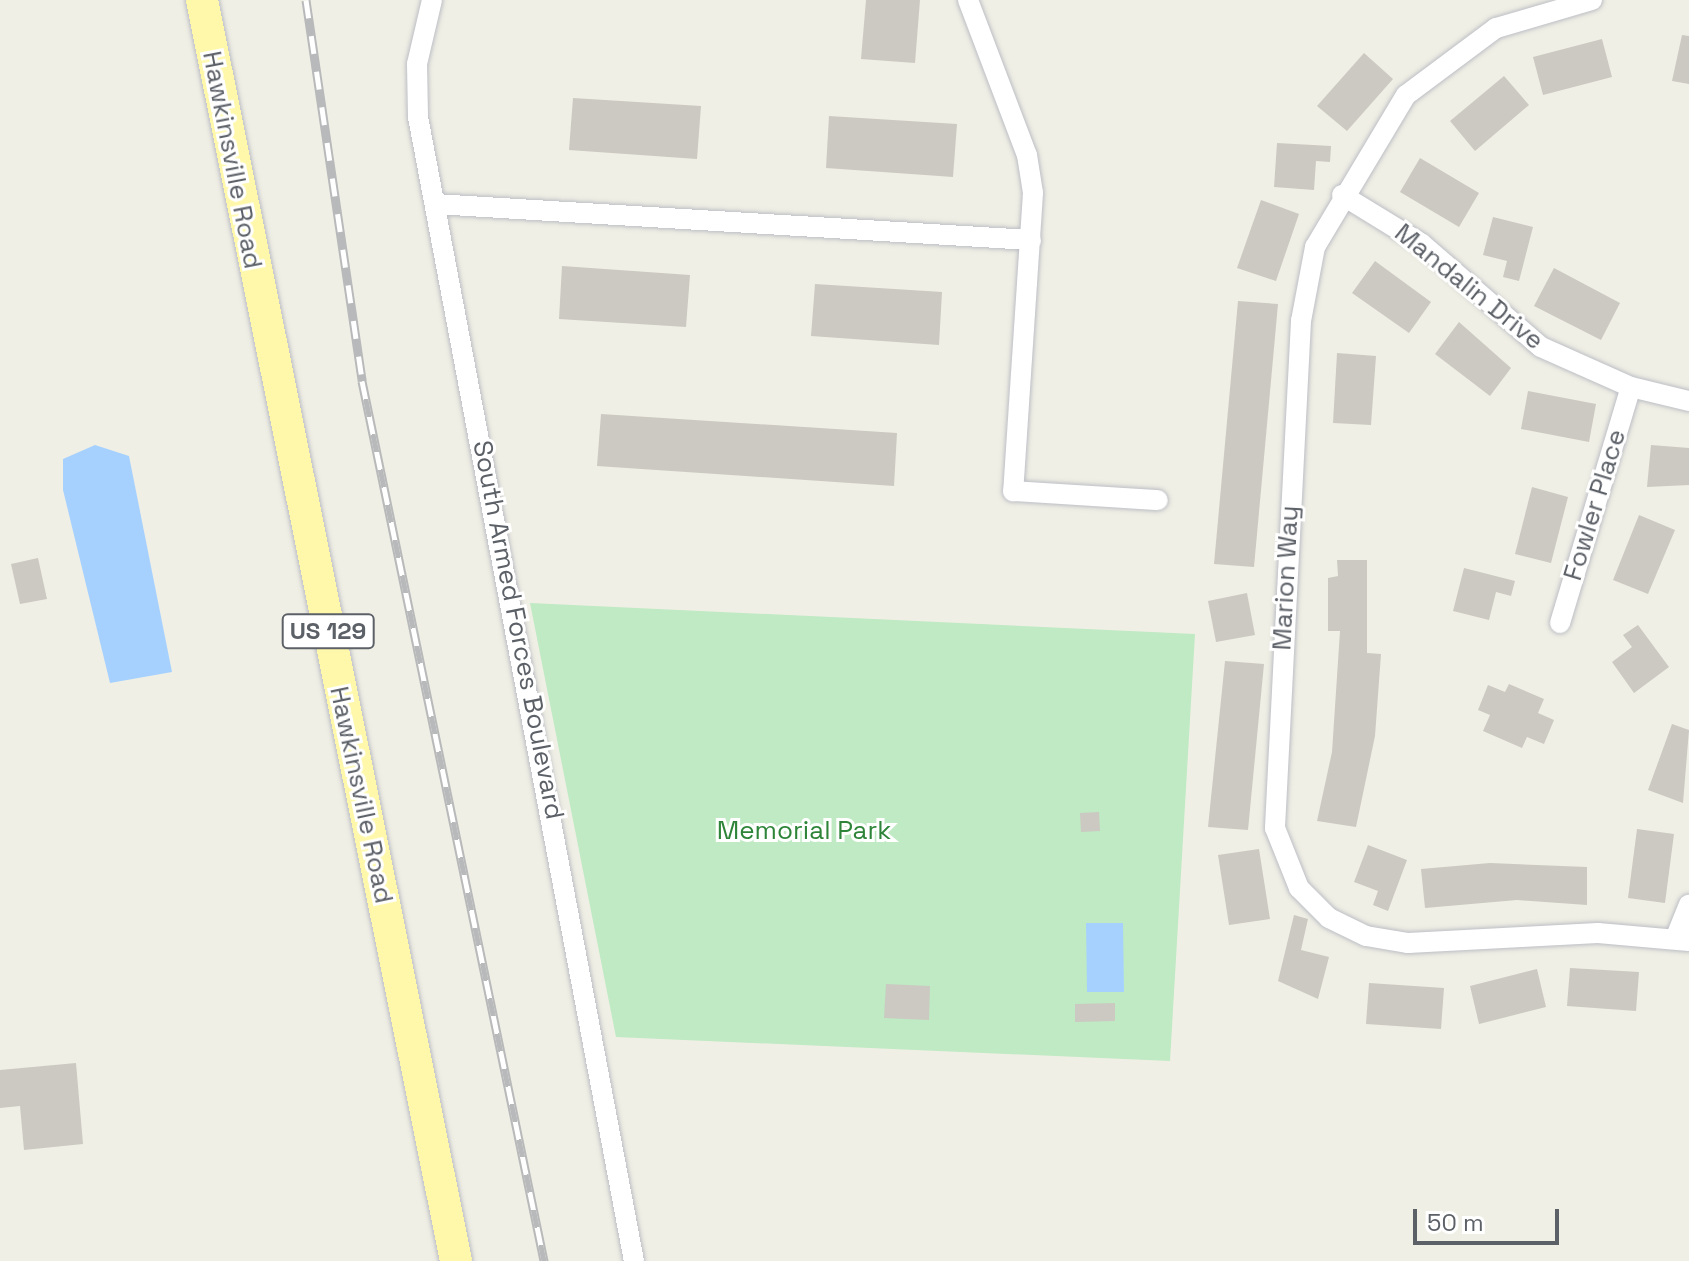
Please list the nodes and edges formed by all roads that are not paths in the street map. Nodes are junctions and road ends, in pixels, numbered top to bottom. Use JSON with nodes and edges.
{"nodes":[{"id":1,"x":202,"y":0,"type":"edge"},
{"id":2,"x":432,"y":0,"type":"edge"},
{"id":3,"x":968,"y":0,"type":"edge"},
{"id":4,"x":1592,"y":0,"type":"edge"},
{"id":5,"x":1342,"y":195,"type":"junction"},
{"id":6,"x":435,"y":204,"type":"junction"},
{"id":7,"x":1031,"y":240,"type":"junction"},
{"id":8,"x":1631,"y":387,"type":"junction"},
{"id":9,"x":1689,"y":401,"type":"edge"},
{"id":10,"x":1158,"y":500,"type":"dead end"},
{"id":11,"x":1560,"y":623,"type":"dead end"},
{"id":12,"x":1689,"y":905,"type":"edge"},
{"id":13,"x":1682,"y":940,"type":"edge"},
{"id":14,"x":456,"y":1261,"type":"edge"},
{"id":15,"x":634,"y":1261,"type":"edge"}],
"edges":[{"from":1,"to":14,"type":"main road","name":"Hawkinsville Road","number":"US 129"},
{"from":2,"to":6,"type":"street","name":"South Armed Forces Boulevard"},
{"from":3,"to":7,"type":"street"},
{"from":4,"to":5,"type":"street","name":"Marion Way"},
{"from":5,"to":8,"type":"street","name":"Mandalin Drive"},
{"from":5,"to":13,"type":"street","name":"Marion Way"},
{"from":6,"to":7,"type":"street"},
{"from":6,"to":15,"type":"street","name":"South Armed Forces Boulevard"},
{"from":7,"to":10,"type":"street"},
{"from":8,"to":9,"type":"street","name":"Mandalin Drive"},
{"from":8,"to":11,"type":"street","name":"Fowler Place"},
{"from":12,"to":13,"type":"street"}]}
